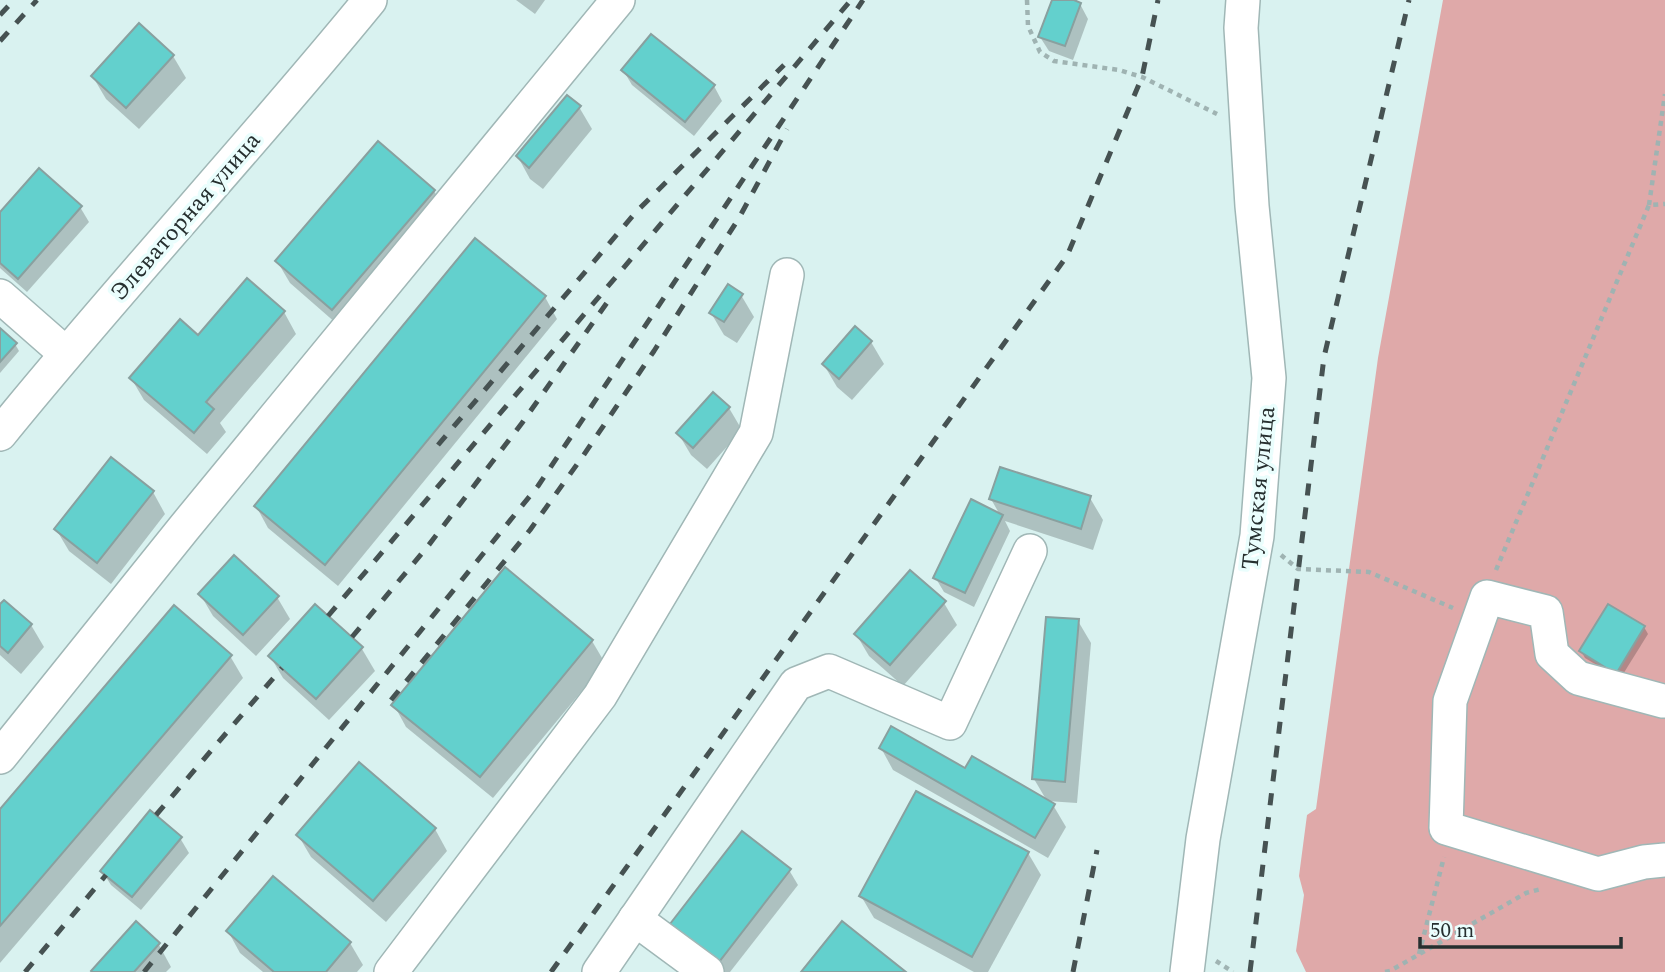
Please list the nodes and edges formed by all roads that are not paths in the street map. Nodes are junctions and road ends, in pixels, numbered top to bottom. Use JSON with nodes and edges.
{"nodes":[{"id":1,"x":370,"y":0,"type":"edge"},
{"id":2,"x":618,"y":0,"type":"edge"},
{"id":3,"x":1244,"y":0,"type":"edge"},
{"id":4,"x":787,"y":275,"type":"dead end"},
{"id":5,"x":0,"y":296,"type":"edge"},
{"id":6,"x":65,"y":353,"type":"junction"},
{"id":7,"x":3,"y":424,"type":"edge"},
{"id":8,"x":1030,"y":551,"type":"dead end"},
{"id":9,"x":1663,"y":701,"type":"edge"},
{"id":10,"x":0,"y":757,"type":"edge"},
{"id":11,"x":1665,"y":860,"type":"edge"},
{"id":12,"x":635,"y":919,"type":"junction"},
{"id":13,"x":391,"y":972,"type":"edge"},
{"id":14,"x":599,"y":972,"type":"edge"},
{"id":15,"x":707,"y":972,"type":"edge"},
{"id":16,"x":1187,"y":972,"type":"edge"}],
"edges":[{"from":1,"to":6,"type":"street","name":"Элеваторная улица"},
{"from":2,"to":10,"type":"street"},
{"from":3,"to":16,"type":"street","name":"Тумская улица"},
{"from":4,"to":13,"type":"street"},
{"from":5,"to":6,"type":"street"},
{"from":6,"to":7,"type":"street","name":"Элеваторная улица"},
{"from":8,"to":12,"type":"street"},
{"from":9,"to":11,"type":"street"},
{"from":12,"to":14,"type":"street"},
{"from":12,"to":15,"type":"street"}]}
